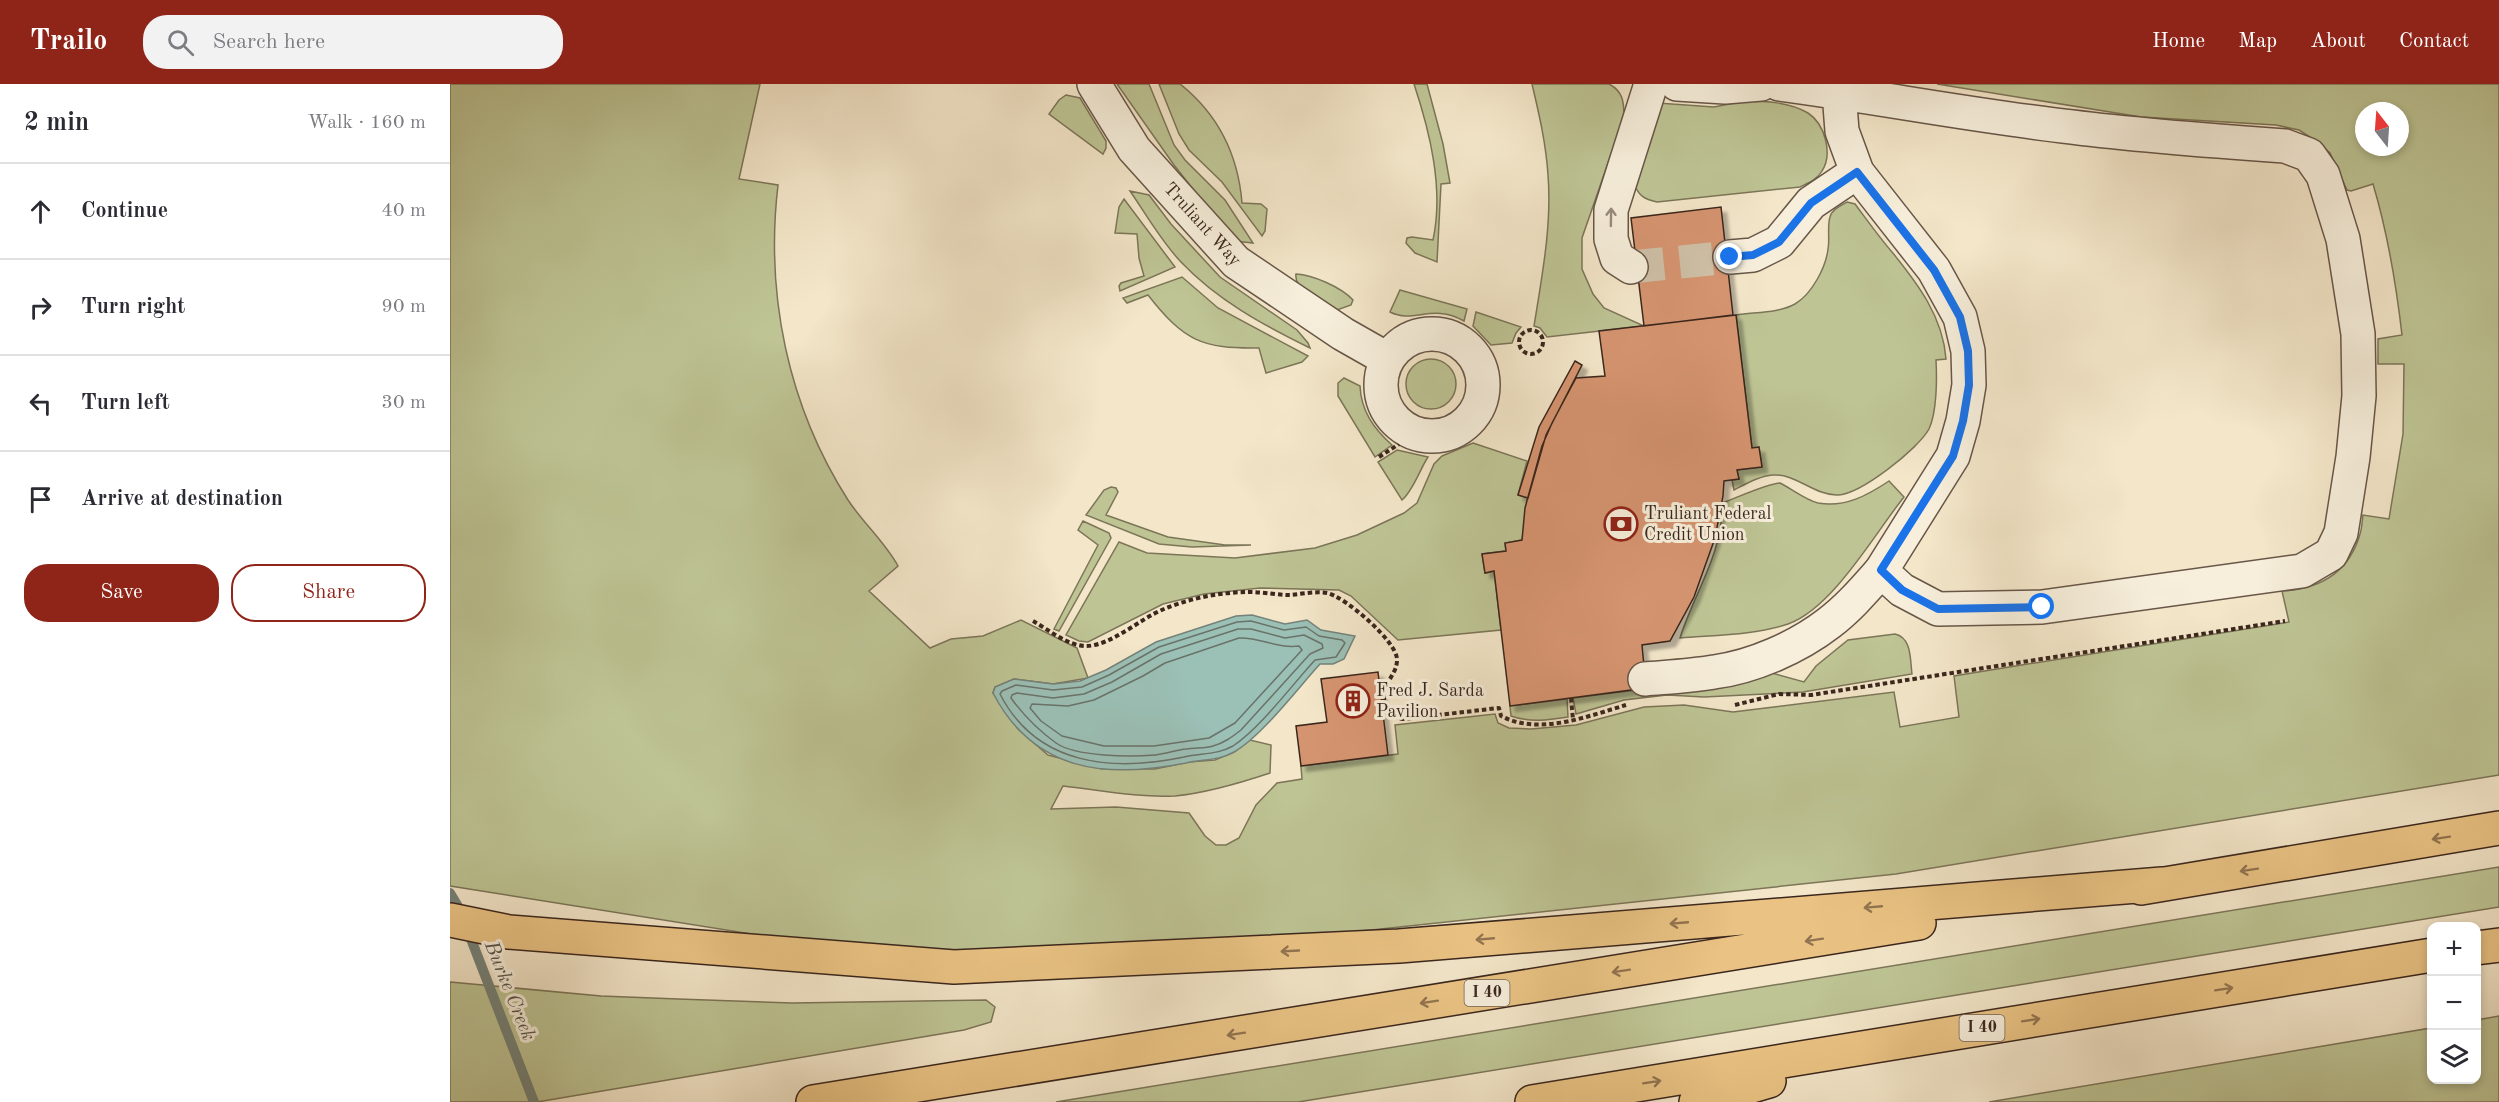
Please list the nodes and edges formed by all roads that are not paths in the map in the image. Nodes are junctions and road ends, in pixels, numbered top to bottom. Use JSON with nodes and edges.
{"nodes":[{"id":1,"x":1094,"y":84,"type":"edge"},
{"id":2,"x":1651,"y":84,"type":"edge"},
{"id":3,"x":1677,"y":84,"type":"edge"},
{"id":4,"x":1761,"y":84,"type":"edge"},
{"id":5,"x":1779,"y":84,"type":"edge"},
{"id":6,"x":1839,"y":92,"type":"junction"},
{"id":7,"x":1857,"y":172,"type":"junction"},
{"id":8,"x":1730,"y":257,"type":"tunnel mouth"},
{"id":9,"x":1631,"y":267,"type":"dead end"},
{"id":10,"x":1387,"y":359,"type":"dead end"},
{"id":11,"x":1881,"y":570,"type":"junction"},
{"id":12,"x":1639,"y":691,"type":"road end"},
{"id":13,"x":2499,"y":828,"type":"edge"},
{"id":14,"x":2162,"y":884,"type":"junction"},
{"id":15,"x":450,"y":920,"type":"edge"},
{"id":16,"x":2499,"y":945,"type":"edge"},
{"id":17,"x":2481,"y":947,"type":"edge"},
{"id":18,"x":2427,"y":957,"type":"edge"},
{"id":19,"x":1925,"y":1038,"type":"junction"},
{"id":20,"x":813,"y":1102,"type":"edge"},
{"id":21,"x":1532,"y":1102,"type":"edge"},
{"id":22,"x":1696,"y":1102,"type":"edge"}],
"edges":[{"from":1,"to":10,"type":"lane","name":"Truliant Way"},
{"from":9,"to":2,"type":"lane","one_way":true},
{"from":3,"to":4,"type":"lane"},
{"from":5,"to":6,"type":"lane"},
{"from":6,"to":7,"type":"lane"},
{"from":6,"to":11,"type":"lane"},
{"from":7,"to":8,"type":"lane"},
{"from":7,"to":11,"type":"lane"},
{"from":11,"to":12,"type":"lane"},
{"from":13,"to":14,"type":"highway","number":"I 40","one_way":true},
{"from":14,"to":15,"type":"highway","one_way":true},
{"from":14,"to":20,"type":"highway","number":"I 40","one_way":true},
{"from":16,"to":17,"type":"highway"},
{"from":19,"to":18,"type":"highway","number":"I 40","one_way":true},
{"from":21,"to":19,"type":"highway","number":"I 40","one_way":true},
{"from":19,"to":22,"type":"highway"}]}
